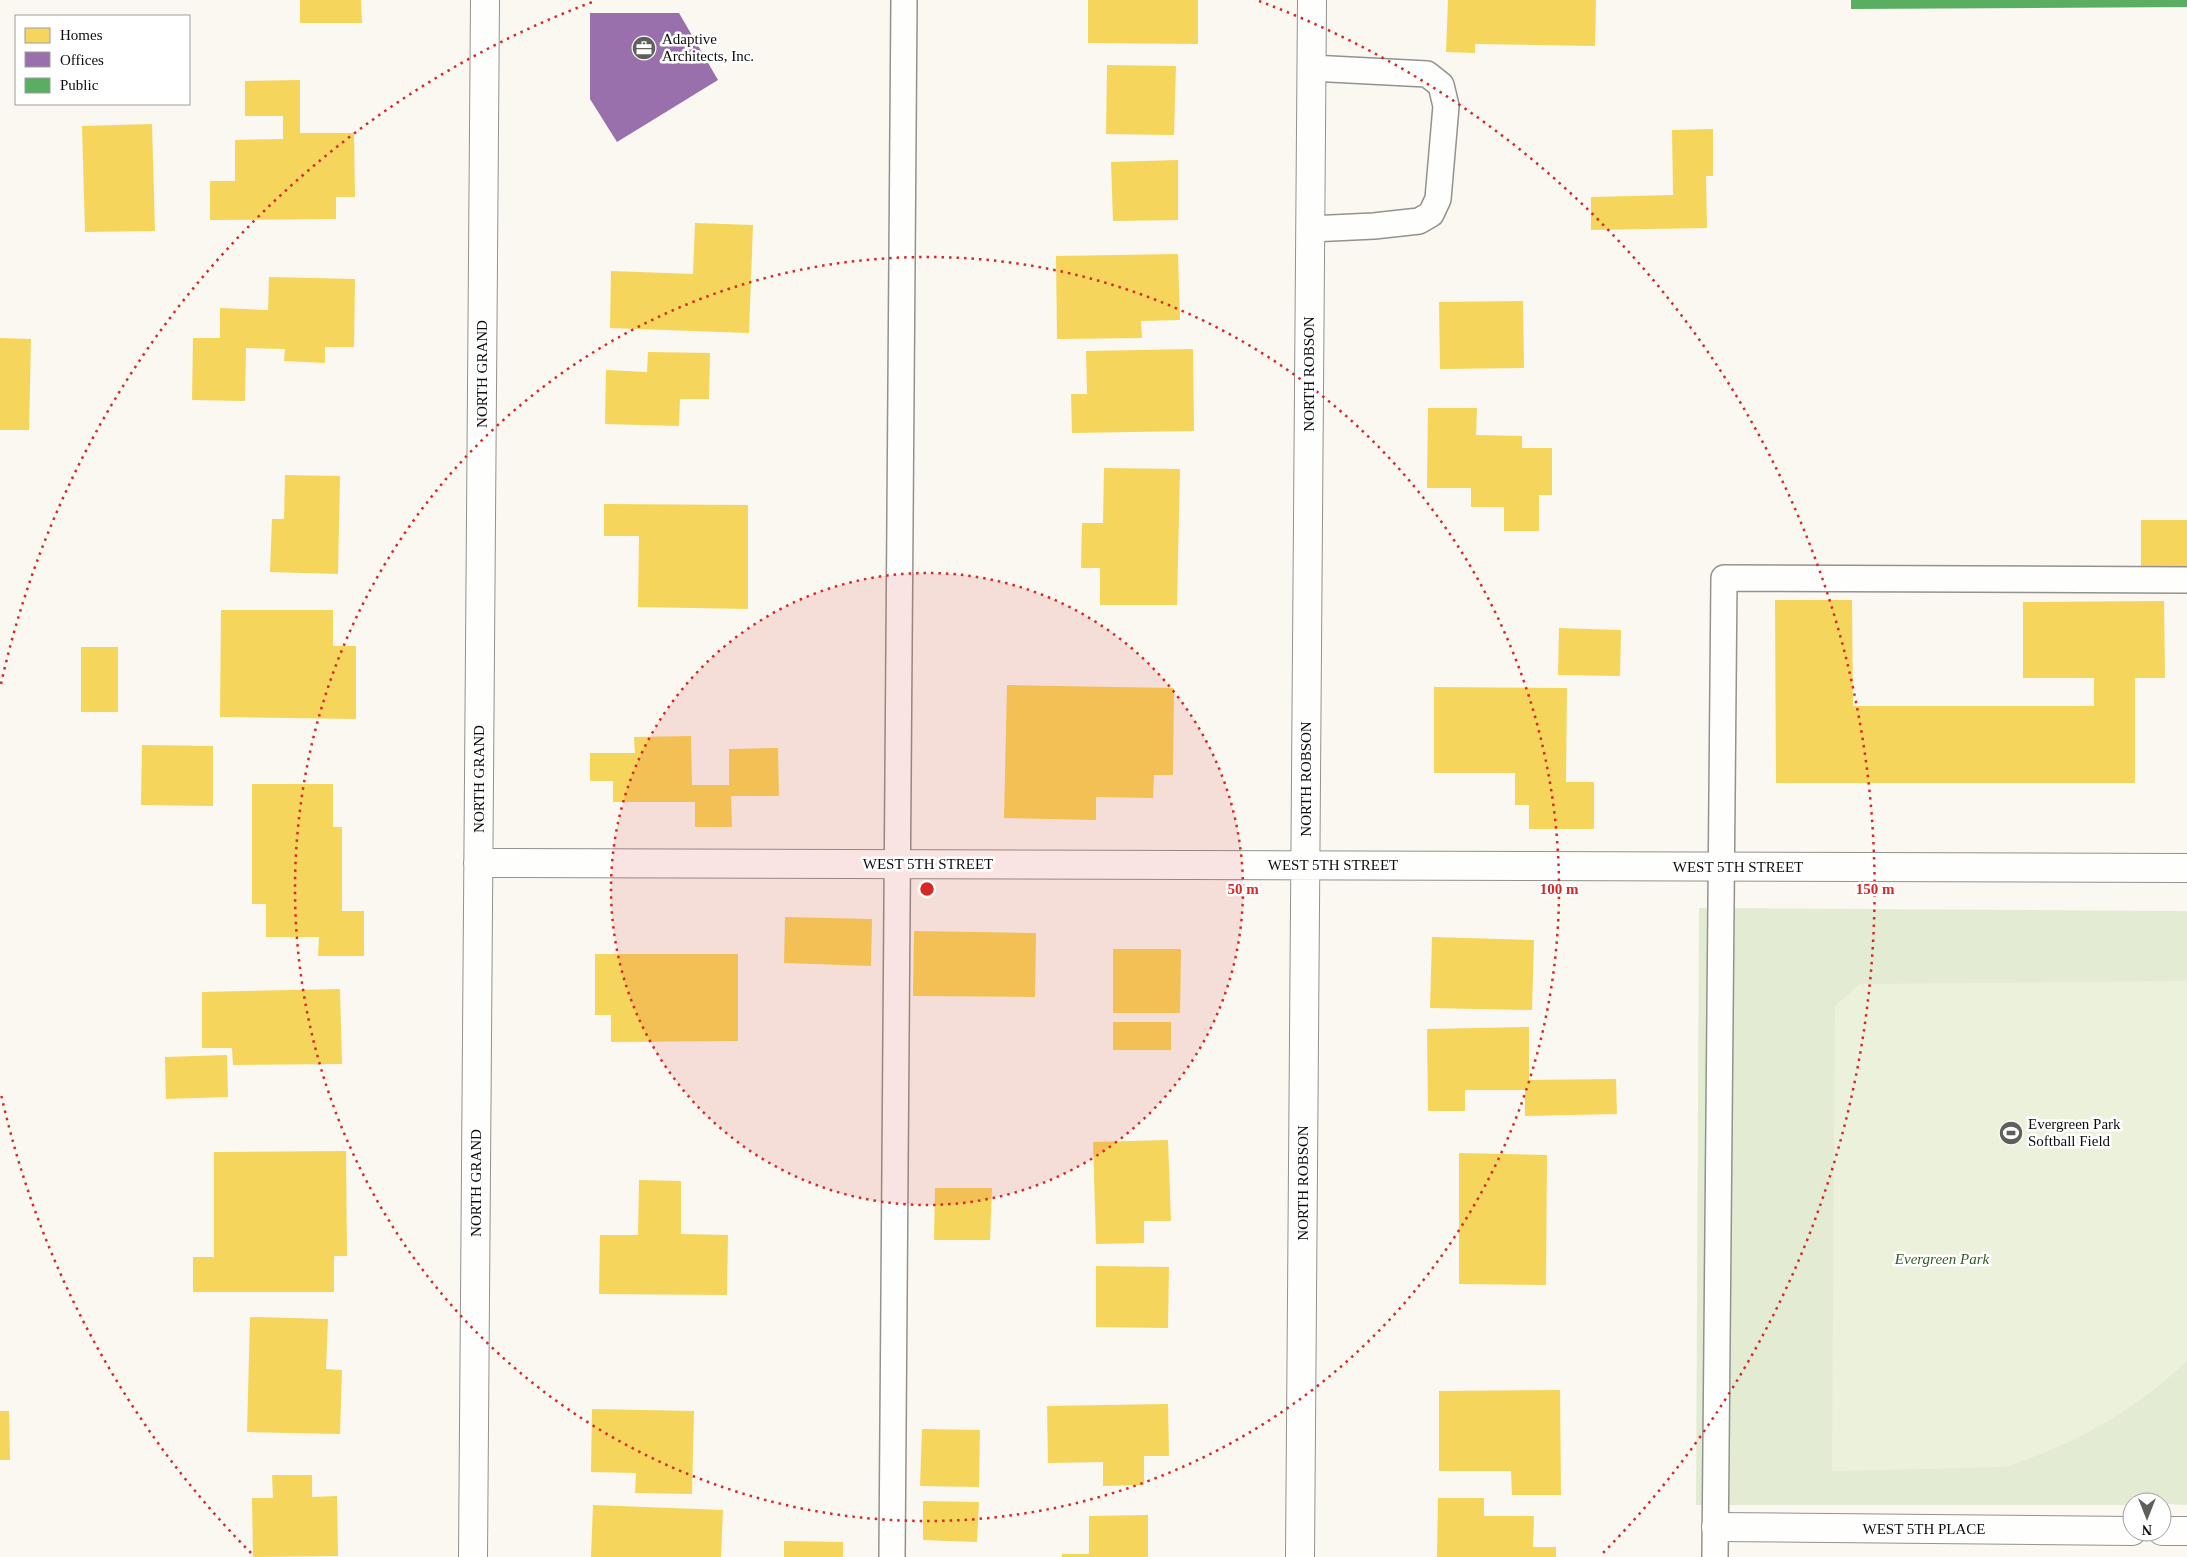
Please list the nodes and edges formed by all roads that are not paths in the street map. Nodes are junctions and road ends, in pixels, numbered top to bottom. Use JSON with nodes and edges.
{"nodes":[{"id":1,"x":485,"y":0,"type":"edge"},
{"id":2,"x":904,"y":0,"type":"edge"},
{"id":3,"x":1312,"y":0,"type":"edge"},
{"id":4,"x":1311,"y":68,"type":"junction"},
{"id":5,"x":1310,"y":229,"type":"junction"},
{"id":6,"x":2187,"y":580,"type":"edge"},
{"id":7,"x":478,"y":862,"type":"junction"},
{"id":8,"x":898,"y":864,"type":"junction"},
{"id":9,"x":1305,"y":865,"type":"junction"},
{"id":10,"x":1721,"y":867,"type":"junction"},
{"id":11,"x":2187,"y":868,"type":"edge"},
{"id":12,"x":1716,"y":1527,"type":"junction"},
{"id":13,"x":2122,"y":1531,"type":"edge"},
{"id":14,"x":2172,"y":1531,"type":"edge"},
{"id":15,"x":2187,"y":1531,"type":"edge"},
{"id":16,"x":473,"y":1557,"type":"edge"},
{"id":17,"x":892,"y":1557,"type":"edge"},
{"id":18,"x":1300,"y":1557,"type":"edge"},
{"id":19,"x":1715,"y":1557,"type":"edge"}],
"edges":[{"from":1,"to":7,"type":"street","name":"NORTH GRAND"},
{"from":2,"to":8,"type":"lane"},
{"from":3,"to":4,"type":"street","name":"NORTH ROBSON"},
{"from":4,"to":5,"type":"street","name":"NORTH ROBSON"},
{"from":4,"to":5,"type":"lane"},
{"from":5,"to":9,"type":"street","name":"NORTH ROBSON"},
{"from":6,"to":10,"type":"lane"},
{"from":7,"to":8,"type":"street","name":"WEST 5TH STREET"},
{"from":7,"to":16,"type":"street","name":"NORTH GRAND"},
{"from":8,"to":9,"type":"street","name":"WEST 5TH STREET"},
{"from":8,"to":17,"type":"lane"},
{"from":9,"to":10,"type":"street","name":"WEST 5TH STREET"},
{"from":9,"to":18,"type":"street","name":"NORTH ROBSON"},
{"from":10,"to":11,"type":"street","name":"WEST 5TH STREET"},
{"from":10,"to":12,"type":"lane"},
{"from":12,"to":13,"type":"street","name":"WEST 5TH PLACE"},
{"from":12,"to":19,"type":"lane"},
{"from":14,"to":15,"type":"street"}]}
